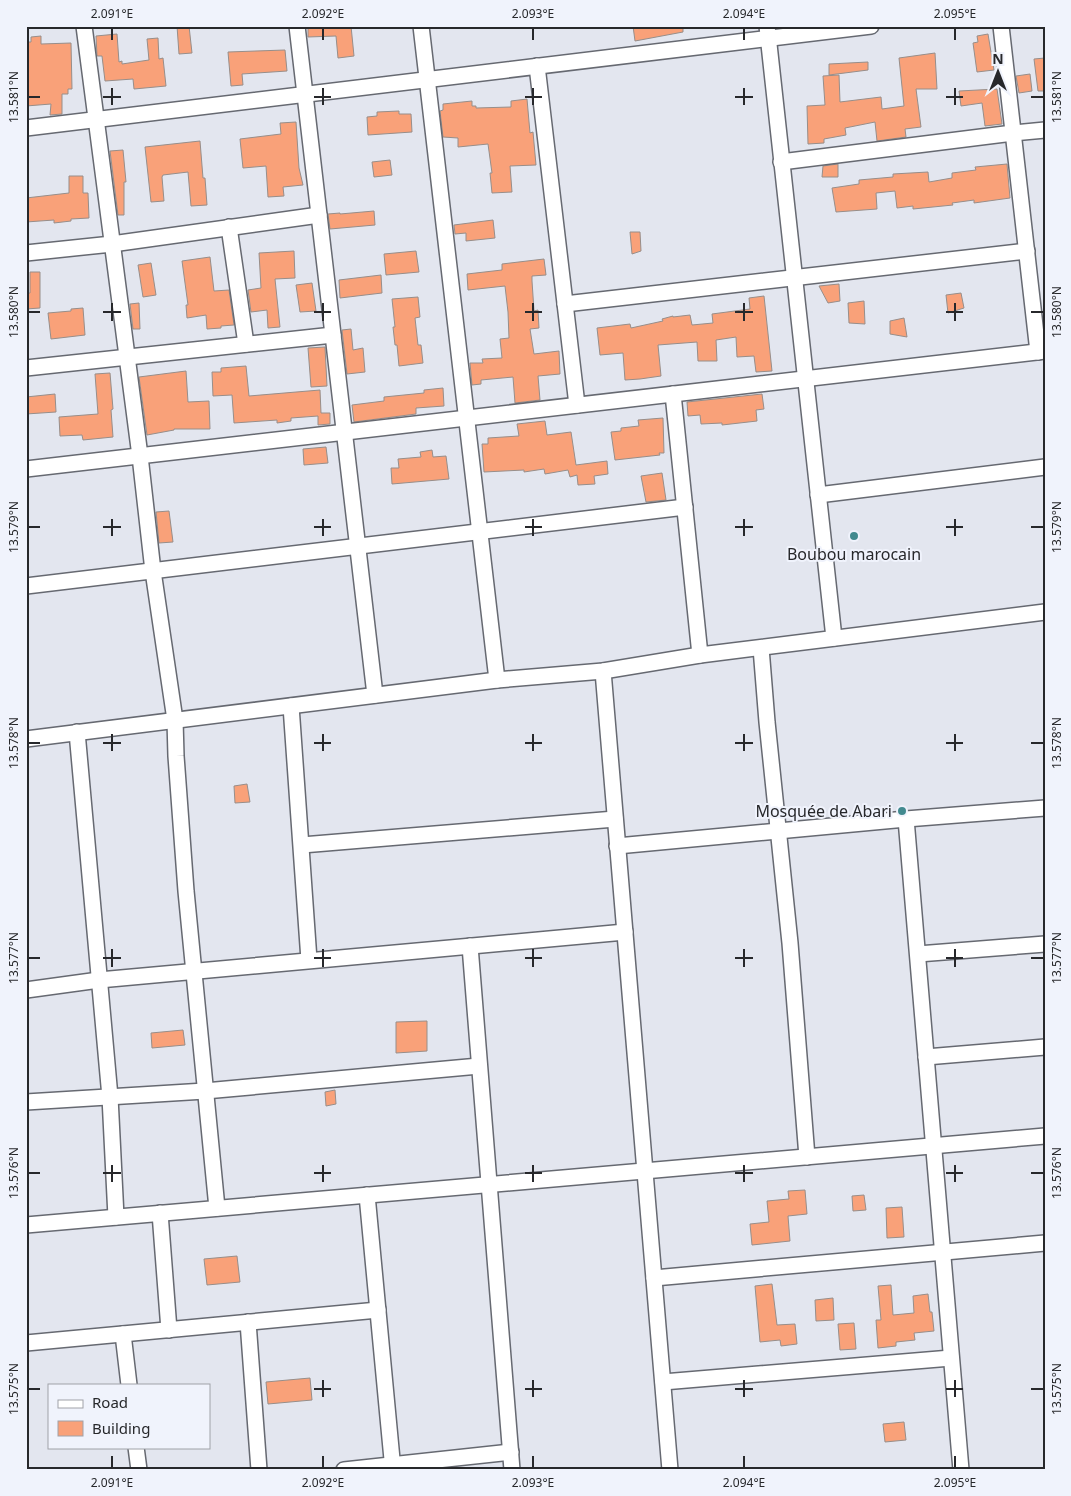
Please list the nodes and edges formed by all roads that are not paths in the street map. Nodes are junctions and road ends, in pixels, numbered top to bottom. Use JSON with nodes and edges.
{"nodes":[{"id":1,"x":84,"y":26,"type":"edge"},
{"id":2,"x":297,"y":26,"type":"edge"},
{"id":3,"x":422,"y":26,"type":"edge"},
{"id":4,"x":871,"y":26,"type":"edge"},
{"id":5,"x":1001,"y":26,"type":"edge"},
{"id":6,"x":767,"y":32,"type":"edge"},
{"id":7,"x":537,"y":66,"type":"junction"},
{"id":8,"x":428,"y":80,"type":"junction"},
{"id":9,"x":305,"y":94,"type":"junction"},
{"id":10,"x":96,"y":120,"type":"junction"},
{"id":11,"x":26,"y":128,"type":"edge"},
{"id":12,"x":1045,"y":130,"type":"edge"},
{"id":13,"x":1013,"y":133,"type":"junction"},
{"id":14,"x":782,"y":162,"type":"junction"},
{"id":15,"x":319,"y":215,"type":"junction"},
{"id":16,"x":229,"y":227,"type":"junction"},
{"id":17,"x":112,"y":244,"type":"junction"},
{"id":18,"x":1027,"y":251,"type":"junction"},
{"id":19,"x":26,"y":253,"type":"edge"},
{"id":20,"x":794,"y":278,"type":"junction"},
{"id":21,"x":565,"y":304,"type":"junction"},
{"id":22,"x":333,"y":335,"type":"junction"},
{"id":23,"x":246,"y":344,"type":"junction"},
{"id":24,"x":1042,"y":352,"type":"edge"},
{"id":25,"x":127,"y":357,"type":"junction"},
{"id":26,"x":26,"y":368,"type":"edge"},
{"id":27,"x":805,"y":379,"type":"junction"},
{"id":28,"x":673,"y":394,"type":"junction"},
{"id":29,"x":577,"y":406,"type":"junction"},
{"id":30,"x":467,"y":418,"type":"junction"},
{"id":31,"x":344,"y":432,"type":"junction"},
{"id":32,"x":140,"y":456,"type":"junction"},
{"id":33,"x":1045,"y":467,"type":"edge"},
{"id":34,"x":26,"y":469,"type":"edge"},
{"id":35,"x":818,"y":495,"type":"junction"},
{"id":36,"x":685,"y":507,"type":"junction"},
{"id":37,"x":479,"y":532,"type":"junction"},
{"id":38,"x":358,"y":546,"type":"junction"},
{"id":39,"x":153,"y":571,"type":"junction"},
{"id":40,"x":26,"y":586,"type":"edge"},
{"id":41,"x":1045,"y":612,"type":"edge"},
{"id":42,"x":834,"y":638,"type":"junction"},
{"id":43,"x":761,"y":648,"type":"junction"},
{"id":44,"x":700,"y":655,"type":"junction"},
{"id":45,"x":603,"y":671,"type":"junction"},
{"id":46,"x":497,"y":680,"type":"junction"},
{"id":47,"x":375,"y":695,"type":"junction"},
{"id":48,"x":291,"y":706,"type":"junction"},
{"id":49,"x":175,"y":720,"type":"junction"},
{"id":50,"x":77,"y":732,"type":"junction"},
{"id":51,"x":26,"y":738,"type":"edge"},
{"id":52,"x":1045,"y":808,"type":"edge"},
{"id":53,"x":906,"y":818,"type":"junction"},
{"id":54,"x":615,"y":819,"type":"junction"},
{"id":55,"x":778,"y":830,"type":"junction"},
{"id":56,"x":302,"y":845,"type":"junction"},
{"id":57,"x":617,"y":846,"type":"junction"},
{"id":58,"x":625,"y":932,"type":"junction"},
{"id":59,"x":1045,"y":944,"type":"edge"},
{"id":60,"x":470,"y":946,"type":"junction"},
{"id":61,"x":918,"y":954,"type":"junction"},
{"id":62,"x":309,"y":960,"type":"junction"},
{"id":63,"x":194,"y":971,"type":"junction"},
{"id":64,"x":99,"y":980,"type":"junction"},
{"id":65,"x":26,"y":990,"type":"edge"},
{"id":66,"x":1045,"y":1047,"type":"edge"},
{"id":67,"x":926,"y":1057,"type":"junction"},
{"id":68,"x":479,"y":1066,"type":"junction"},
{"id":69,"x":205,"y":1091,"type":"junction"},
{"id":70,"x":110,"y":1097,"type":"junction"},
{"id":71,"x":26,"y":1102,"type":"edge"},
{"id":72,"x":1045,"y":1136,"type":"edge"},
{"id":73,"x":934,"y":1146,"type":"junction"},
{"id":74,"x":807,"y":1157,"type":"junction"},
{"id":75,"x":645,"y":1171,"type":"junction"},
{"id":76,"x":490,"y":1184,"type":"junction"},
{"id":77,"x":367,"y":1195,"type":"junction"},
{"id":78,"x":216,"y":1208,"type":"junction"},
{"id":79,"x":160,"y":1213,"type":"junction"},
{"id":80,"x":116,"y":1217,"type":"junction"},
{"id":81,"x":26,"y":1225,"type":"edge"},
{"id":82,"x":1045,"y":1244,"type":"edge"},
{"id":83,"x":942,"y":1252,"type":"junction"},
{"id":84,"x":654,"y":1278,"type":"junction"},
{"id":85,"x":378,"y":1310,"type":"junction"},
{"id":86,"x":248,"y":1322,"type":"junction"},
{"id":87,"x":168,"y":1330,"type":"junction"},
{"id":88,"x":123,"y":1334,"type":"junction"},
{"id":89,"x":26,"y":1343,"type":"edge"},
{"id":90,"x":951,"y":1358,"type":"junction"},
{"id":91,"x":663,"y":1382,"type":"junction"},
{"id":92,"x":129,"y":1384,"type":"edge"},
{"id":93,"x":136,"y":1448,"type":"edge"},
{"id":94,"x":511,"y":1452,"type":"junction"},
{"id":95,"x":393,"y":1467,"type":"edge"},
{"id":96,"x":139,"y":1470,"type":"edge"},
{"id":97,"x":259,"y":1470,"type":"edge"},
{"id":98,"x":344,"y":1470,"type":"edge"},
{"id":99,"x":512,"y":1470,"type":"edge"},
{"id":100,"x":670,"y":1470,"type":"edge"},
{"id":101,"x":960,"y":1470,"type":"edge"}],
"edges":[{"from":1,"to":10,"type":"street"},
{"from":2,"to":9,"type":"street"},
{"from":3,"to":8,"type":"street"},
{"from":4,"to":6,"type":"street"},
{"from":5,"to":13,"type":"street"},
{"from":6,"to":7,"type":"street"},
{"from":6,"to":14,"type":"street"},
{"from":7,"to":8,"type":"street"},
{"from":7,"to":21,"type":"street"},
{"from":8,"to":9,"type":"street"},
{"from":8,"to":30,"type":"street"},
{"from":9,"to":10,"type":"street"},
{"from":9,"to":15,"type":"street"},
{"from":10,"to":11,"type":"street"},
{"from":10,"to":17,"type":"street"},
{"from":12,"to":13,"type":"street"},
{"from":13,"to":14,"type":"street"},
{"from":13,"to":18,"type":"street"},
{"from":14,"to":20,"type":"street"},
{"from":15,"to":16,"type":"street"},
{"from":15,"to":22,"type":"street"},
{"from":16,"to":17,"type":"street"},
{"from":16,"to":23,"type":"street"},
{"from":17,"to":19,"type":"street"},
{"from":17,"to":25,"type":"street"},
{"from":18,"to":20,"type":"street"},
{"from":18,"to":24,"type":"street"},
{"from":20,"to":21,"type":"street"},
{"from":20,"to":27,"type":"street"},
{"from":21,"to":29,"type":"street"},
{"from":22,"to":23,"type":"street"},
{"from":22,"to":31,"type":"street"},
{"from":23,"to":25,"type":"street"},
{"from":24,"to":27,"type":"street"},
{"from":25,"to":26,"type":"street"},
{"from":25,"to":32,"type":"street"},
{"from":27,"to":28,"type":"street"},
{"from":27,"to":35,"type":"street"},
{"from":28,"to":29,"type":"street"},
{"from":28,"to":36,"type":"street"},
{"from":29,"to":30,"type":"street"},
{"from":30,"to":31,"type":"street"},
{"from":30,"to":37,"type":"street"},
{"from":31,"to":32,"type":"street"},
{"from":31,"to":38,"type":"street"},
{"from":32,"to":34,"type":"street"},
{"from":32,"to":39,"type":"street"},
{"from":33,"to":35,"type":"street"},
{"from":35,"to":42,"type":"street"},
{"from":36,"to":37,"type":"street"},
{"from":36,"to":44,"type":"street"},
{"from":37,"to":38,"type":"street"},
{"from":37,"to":46,"type":"street"},
{"from":38,"to":39,"type":"street"},
{"from":38,"to":47,"type":"street"},
{"from":39,"to":40,"type":"street"},
{"from":39,"to":49,"type":"street"},
{"from":41,"to":42,"type":"street"},
{"from":42,"to":43,"type":"street"},
{"from":43,"to":44,"type":"street"},
{"from":43,"to":55,"type":"street"},
{"from":44,"to":45,"type":"street"},
{"from":45,"to":46,"type":"street"},
{"from":45,"to":54,"type":"street"},
{"from":46,"to":47,"type":"street"},
{"from":47,"to":48,"type":"street"},
{"from":48,"to":49,"type":"street"},
{"from":48,"to":56,"type":"street"},
{"from":49,"to":50,"type":"street"},
{"from":49,"to":63,"type":"street"},
{"from":50,"to":51,"type":"street"},
{"from":50,"to":64,"type":"street"},
{"from":52,"to":53,"type":"street"},
{"from":53,"to":55,"type":"street"},
{"from":53,"to":61,"type":"street"},
{"from":54,"to":56,"type":"street"},
{"from":54,"to":57,"type":"street"},
{"from":55,"to":57,"type":"street"},
{"from":55,"to":74,"type":"street"},
{"from":56,"to":62,"type":"street"},
{"from":57,"to":58,"type":"street"},
{"from":58,"to":60,"type":"street"},
{"from":58,"to":75,"type":"street"},
{"from":59,"to":61,"type":"street"},
{"from":60,"to":62,"type":"street"},
{"from":60,"to":68,"type":"street"},
{"from":61,"to":67,"type":"street"},
{"from":62,"to":63,"type":"street"},
{"from":63,"to":64,"type":"street"},
{"from":63,"to":69,"type":"street"},
{"from":64,"to":65,"type":"street"},
{"from":64,"to":70,"type":"street"},
{"from":66,"to":67,"type":"street"},
{"from":67,"to":73,"type":"street"},
{"from":68,"to":69,"type":"street"},
{"from":68,"to":76,"type":"street"},
{"from":69,"to":70,"type":"street"},
{"from":69,"to":78,"type":"street"},
{"from":70,"to":71,"type":"street"},
{"from":70,"to":80,"type":"street"},
{"from":72,"to":73,"type":"street"},
{"from":73,"to":74,"type":"street"},
{"from":73,"to":83,"type":"street"},
{"from":74,"to":75,"type":"street"},
{"from":75,"to":76,"type":"street"},
{"from":75,"to":84,"type":"street"},
{"from":76,"to":77,"type":"street"},
{"from":76,"to":94,"type":"street"},
{"from":77,"to":78,"type":"street"},
{"from":77,"to":85,"type":"street"},
{"from":78,"to":79,"type":"street"},
{"from":79,"to":80,"type":"street"},
{"from":79,"to":87,"type":"street"},
{"from":80,"to":81,"type":"street"},
{"from":82,"to":83,"type":"street"},
{"from":83,"to":84,"type":"street"},
{"from":83,"to":90,"type":"street"},
{"from":84,"to":91,"type":"street"},
{"from":85,"to":86,"type":"street"},
{"from":85,"to":95,"type":"street"},
{"from":86,"to":87,"type":"street"},
{"from":86,"to":97,"type":"street"},
{"from":87,"to":88,"type":"street"},
{"from":88,"to":89,"type":"street"},
{"from":88,"to":92,"type":"street"},
{"from":90,"to":91,"type":"street"},
{"from":90,"to":101,"type":"street"},
{"from":91,"to":100,"type":"street"},
{"from":93,"to":96,"type":"street"},
{"from":94,"to":95,"type":"street"},
{"from":94,"to":99,"type":"street"},
{"from":95,"to":98,"type":"street"}]}
